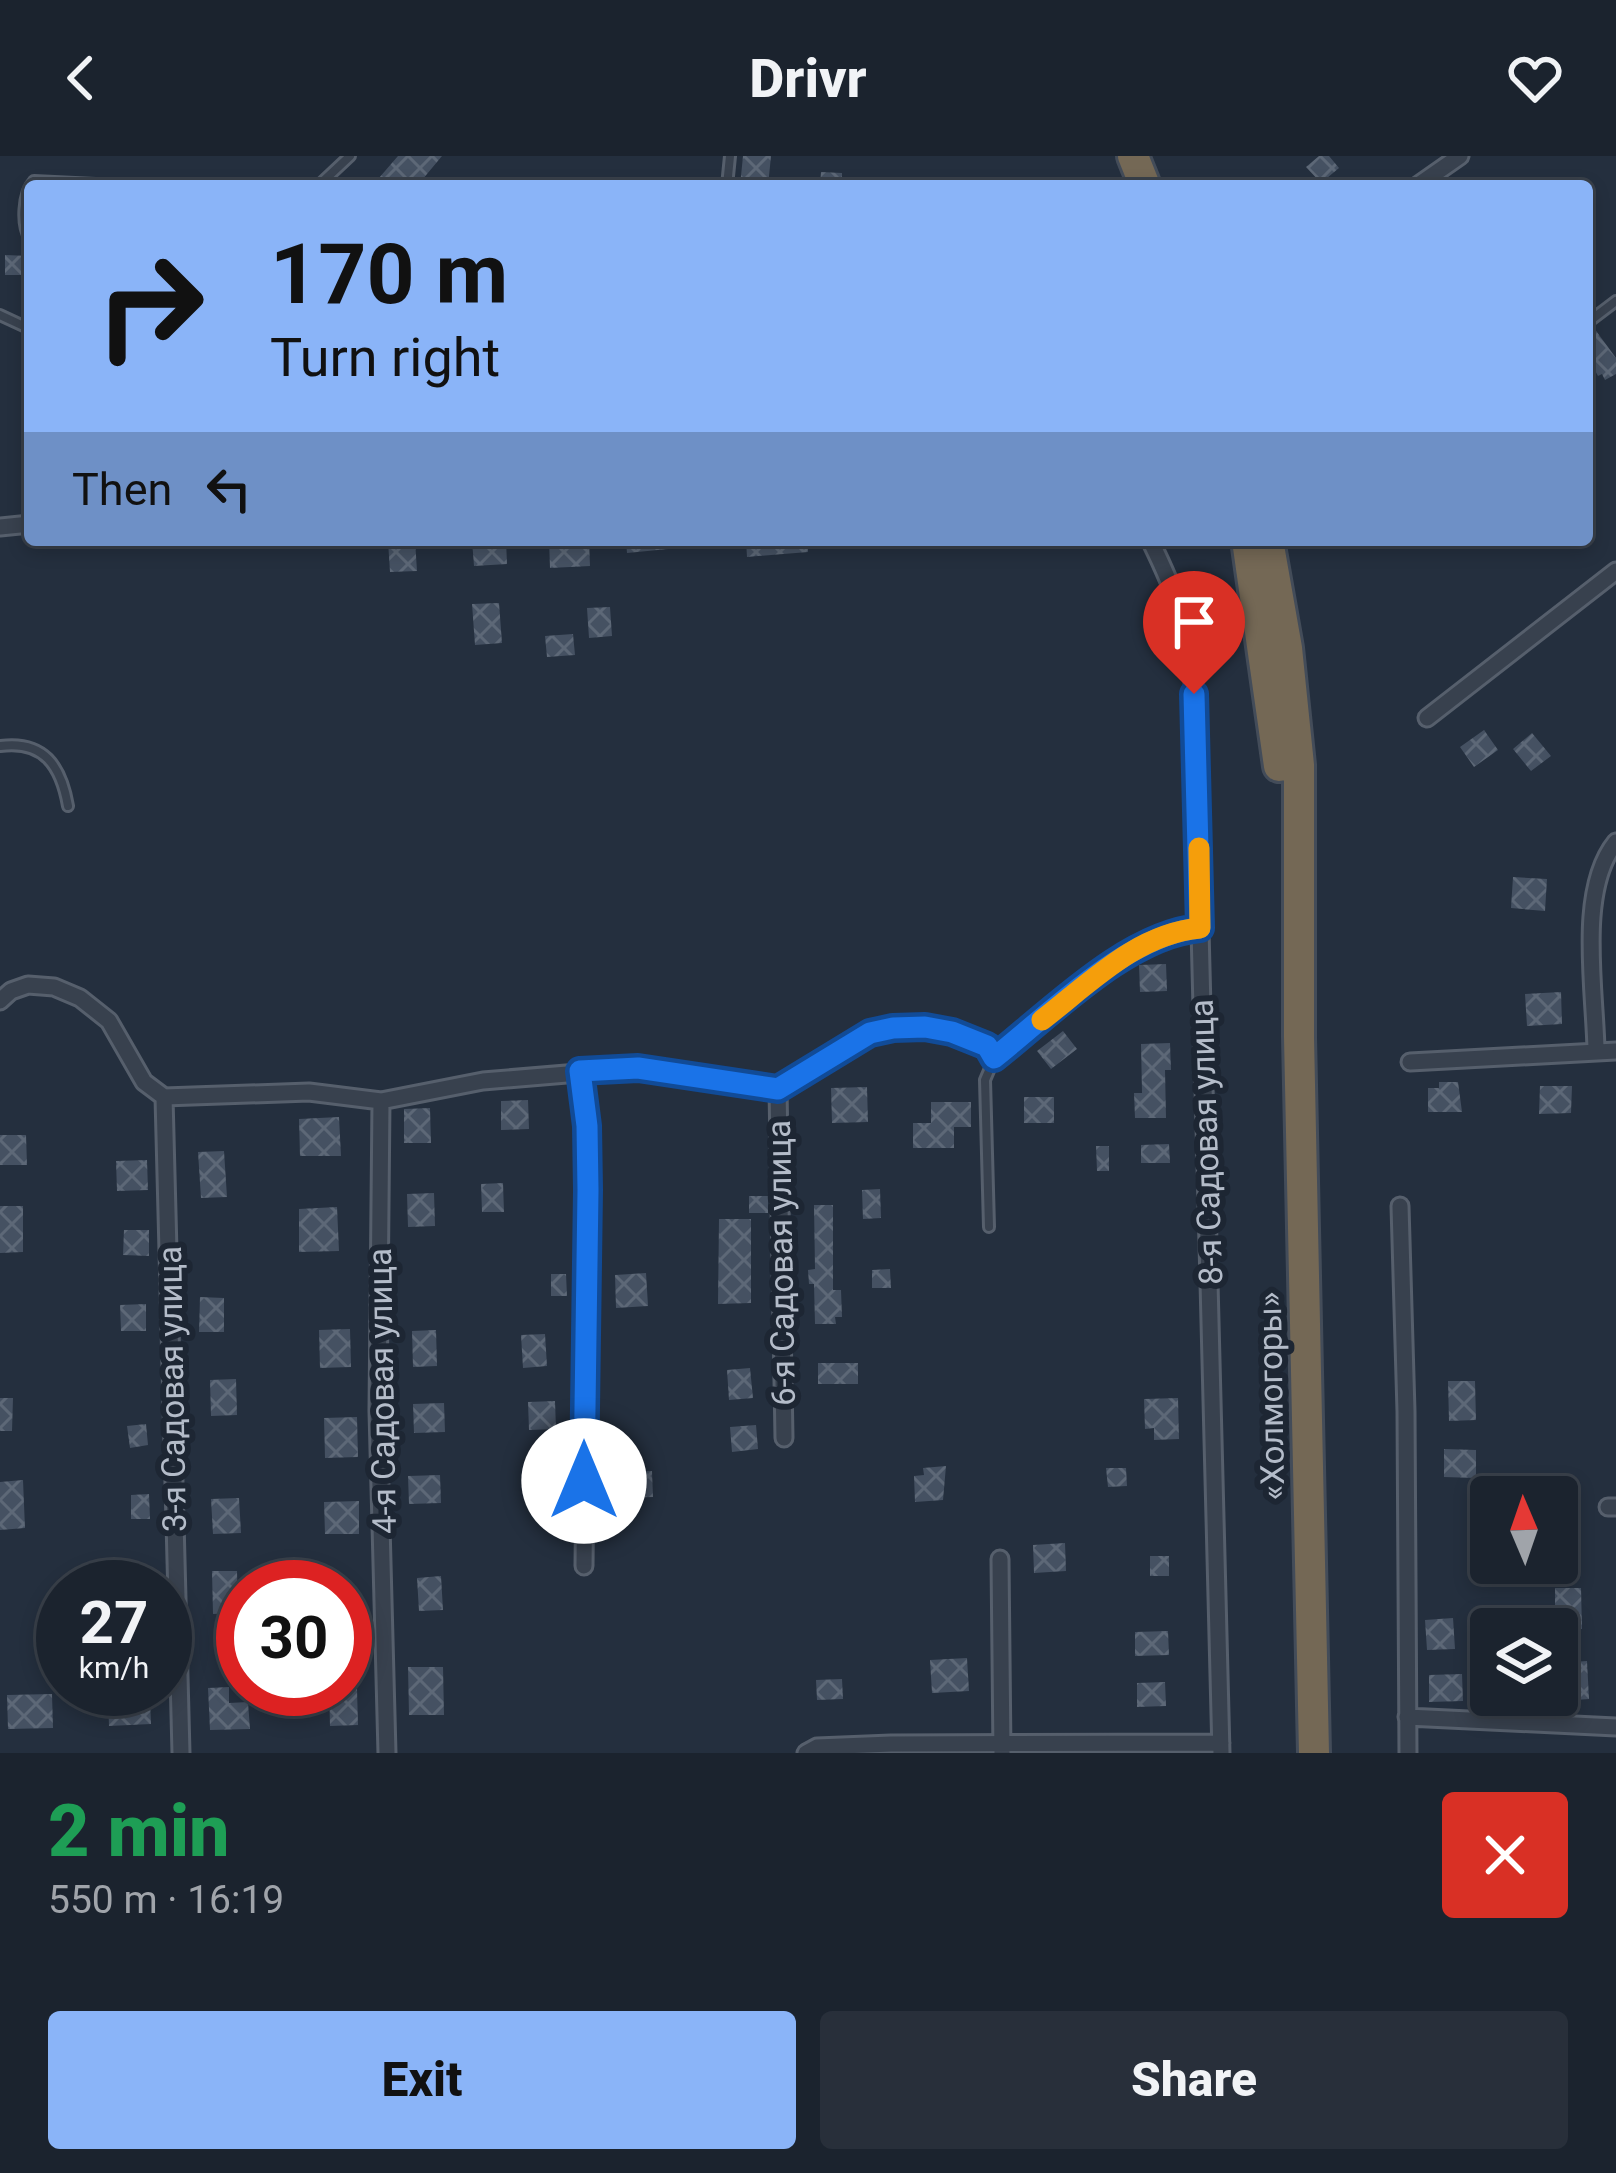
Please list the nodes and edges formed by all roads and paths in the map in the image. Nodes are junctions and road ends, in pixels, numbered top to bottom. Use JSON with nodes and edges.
{"nodes":[{"id":1,"x":1460,"y":156,"type":"edge"},
{"id":2,"x":345,"y":158,"type":"edge"},
{"id":3,"x":324,"y":180,"type":"edge"},
{"id":4,"x":1426,"y":180,"type":"edge"},
{"id":5,"x":1153,"y":546,"type":"edge"},
{"id":6,"x":1247,"y":546,"type":"edge"},
{"id":7,"x":1269,"y":546,"type":"edge"},
{"id":8,"x":1616,"y":572,"type":"edge"},
{"id":9,"x":1426,"y":718,"type":"dead end"},
{"id":10,"x":0,"y":746,"type":"edge"},
{"id":11,"x":68,"y":806,"type":"dead end"},
{"id":12,"x":1616,"y":842,"type":"edge"},
{"id":13,"x":1200,"y":928,"type":"junction"},
{"id":14,"x":0,"y":1001,"type":"edge"},
{"id":15,"x":1299,"y":1037,"type":"junction"},
{"id":16,"x":1596,"y":1050,"type":"junction"},
{"id":17,"x":1616,"y":1051,"type":"edge"},
{"id":18,"x":994,"y":1058,"type":"junction"},
{"id":19,"x":1410,"y":1062,"type":"dead end"},
{"id":20,"x":580,"y":1071,"type":"junction"},
{"id":21,"x":778,"y":1089,"type":"junction"},
{"id":22,"x":164,"y":1097,"type":"junction"},
{"id":23,"x":381,"y":1101,"type":"junction"},
{"id":24,"x":1400,"y":1206,"type":"dead end"},
{"id":25,"x":989,"y":1227,"type":"dead end"},
{"id":26,"x":784,"y":1438,"type":"dead end"},
{"id":27,"x":1000,"y":1559,"type":"dead end"},
{"id":28,"x":584,"y":1566,"type":"dead end"},
{"id":29,"x":1407,"y":1717,"type":"junction"},
{"id":30,"x":1616,"y":1727,"type":"edge"},
{"id":31,"x":1002,"y":1748,"type":"edge"},
{"id":32,"x":1221,"y":1748,"type":"edge"},
{"id":33,"x":806,"y":1752,"type":"edge"},
{"id":34,"x":181,"y":1753,"type":"edge"},
{"id":35,"x":387,"y":1753,"type":"edge"},
{"id":36,"x":1314,"y":1753,"type":"edge"},
{"id":37,"x":1408,"y":1753,"type":"edge"}],
"edges":[{"from":1,"to":4,"type":"street"},
{"from":2,"to":3,"type":"lane"},
{"from":5,"to":13,"type":"street","name":"8-я Садовая улица"},
{"from":6,"to":15,"type":"highway","name":"«Холмогоры»"},
{"from":7,"to":15,"type":"highway","name":"«Холмогоры»"},
{"from":8,"to":9,"type":"street"},
{"from":10,"to":11,"type":"lane"},
{"from":12,"to":16,"type":"street"},
{"from":13,"to":18,"type":"street"},
{"from":13,"to":32,"type":"street","name":"8-я Садовая улица"},
{"from":14,"to":22,"type":"street"},
{"from":15,"to":36,"type":"highway","name":"«Холмогоры»"},
{"from":16,"to":17,"type":"street"},
{"from":16,"to":19,"type":"street"},
{"from":18,"to":21,"type":"street"},
{"from":18,"to":25,"type":"lane"},
{"from":20,"to":21,"type":"street"},
{"from":20,"to":23,"type":"street"},
{"from":20,"to":28,"type":"street"},
{"from":21,"to":26,"type":"street","name":"6-я Садовая улица"},
{"from":22,"to":23,"type":"street"},
{"from":22,"to":34,"type":"street","name":"3-я Садовая улица"},
{"from":23,"to":35,"type":"street","name":"4-я Садовая улица"},
{"from":24,"to":29,"type":"street"},
{"from":27,"to":31,"type":"street"},
{"from":29,"to":30,"type":"street"},
{"from":29,"to":37,"type":"street"},
{"from":31,"to":32,"type":"street"},
{"from":31,"to":33,"type":"street"}]}
